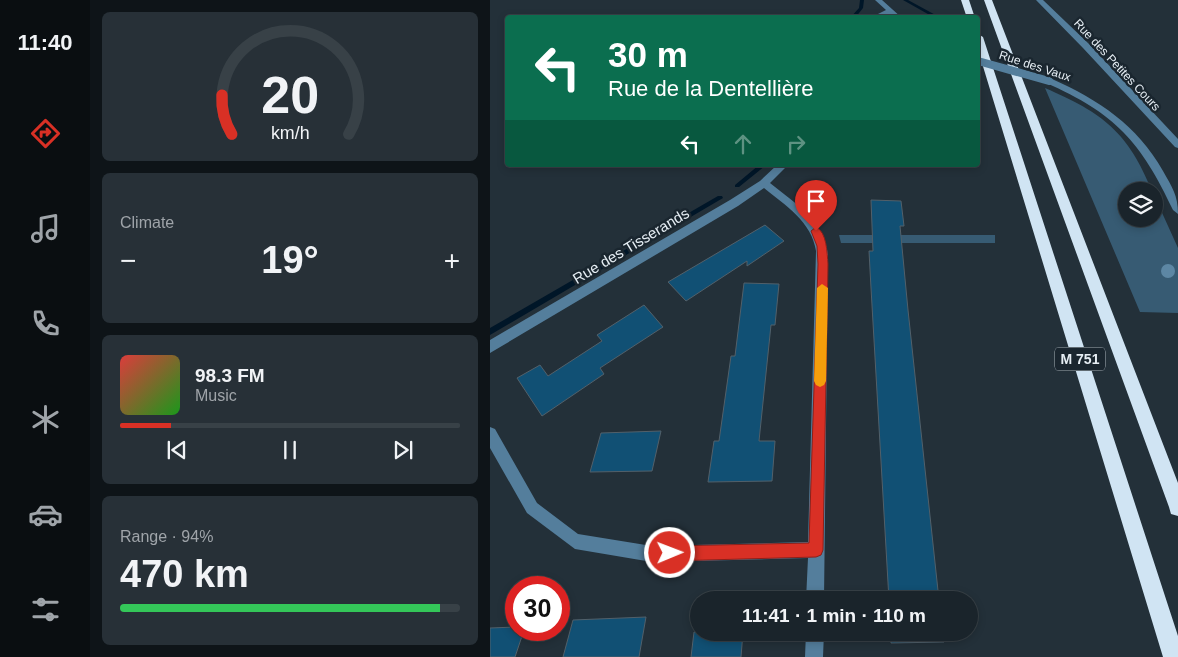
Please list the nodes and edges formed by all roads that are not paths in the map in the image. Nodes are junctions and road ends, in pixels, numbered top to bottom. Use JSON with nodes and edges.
{"nodes":[{"id":1,"x":878,"y":0,"type":"edge"},
{"id":2,"x":966,"y":0,"type":"edge"},
{"id":3,"x":988,"y":0,"type":"edge"},
{"id":4,"x":1039,"y":0,"type":"edge"},
{"id":5,"x":891,"y":12,"type":"junction"},
{"id":6,"x":882,"y":15,"type":"edge"},
{"id":7,"x":895,"y":15,"type":"edge"},
{"id":8,"x":970,"y":15,"type":"edge"},
{"id":9,"x":980,"y":43,"type":"edge"},
{"id":10,"x":980,"y":62,"type":"edge"},
{"id":11,"x":1178,"y":145,"type":"edge"},
{"id":12,"x":780,"y":167,"type":"edge"},
{"id":13,"x":764,"y":183,"type":"junction"},
{"id":14,"x":1178,"y":210,"type":"edge"},
{"id":15,"x":490,"y":347,"type":"edge"},
{"id":16,"x":490,"y":434,"type":"edge"},
{"id":17,"x":1178,"y":507,"type":"edge"},
{"id":18,"x":816,"y":550,"type":"junction"},
{"id":19,"x":815,"y":591,"type":"edge"},
{"id":20,"x":815,"y":641,"type":"edge"},
{"id":21,"x":814,"y":657,"type":"edge"},
{"id":22,"x":1174,"y":657,"type":"edge"}],
"edges":[{"from":1,"to":5,"type":"street"},
{"from":2,"to":8,"type":"highway"},
{"from":3,"to":17,"type":"highway","number":"M 751"},
{"from":4,"to":11,"type":"street","name":"Rue des Petites Cours"},
{"from":5,"to":6,"type":"street"},
{"from":5,"to":7,"type":"street"},
{"from":9,"to":22,"type":"highway","number":"M 751"},
{"from":10,"to":14,"type":"street","name":"Rue des Vaux","bridge":true},
{"from":12,"to":13,"type":"street","name":"Rue des Tisserands"},
{"from":13,"to":15,"type":"street","name":"Rue des Tisserands"},
{"from":13,"to":18,"type":"street"},
{"from":16,"to":18,"type":"street"},
{"from":18,"to":19,"type":"street"},
{"from":20,"to":21,"type":"street"}]}
